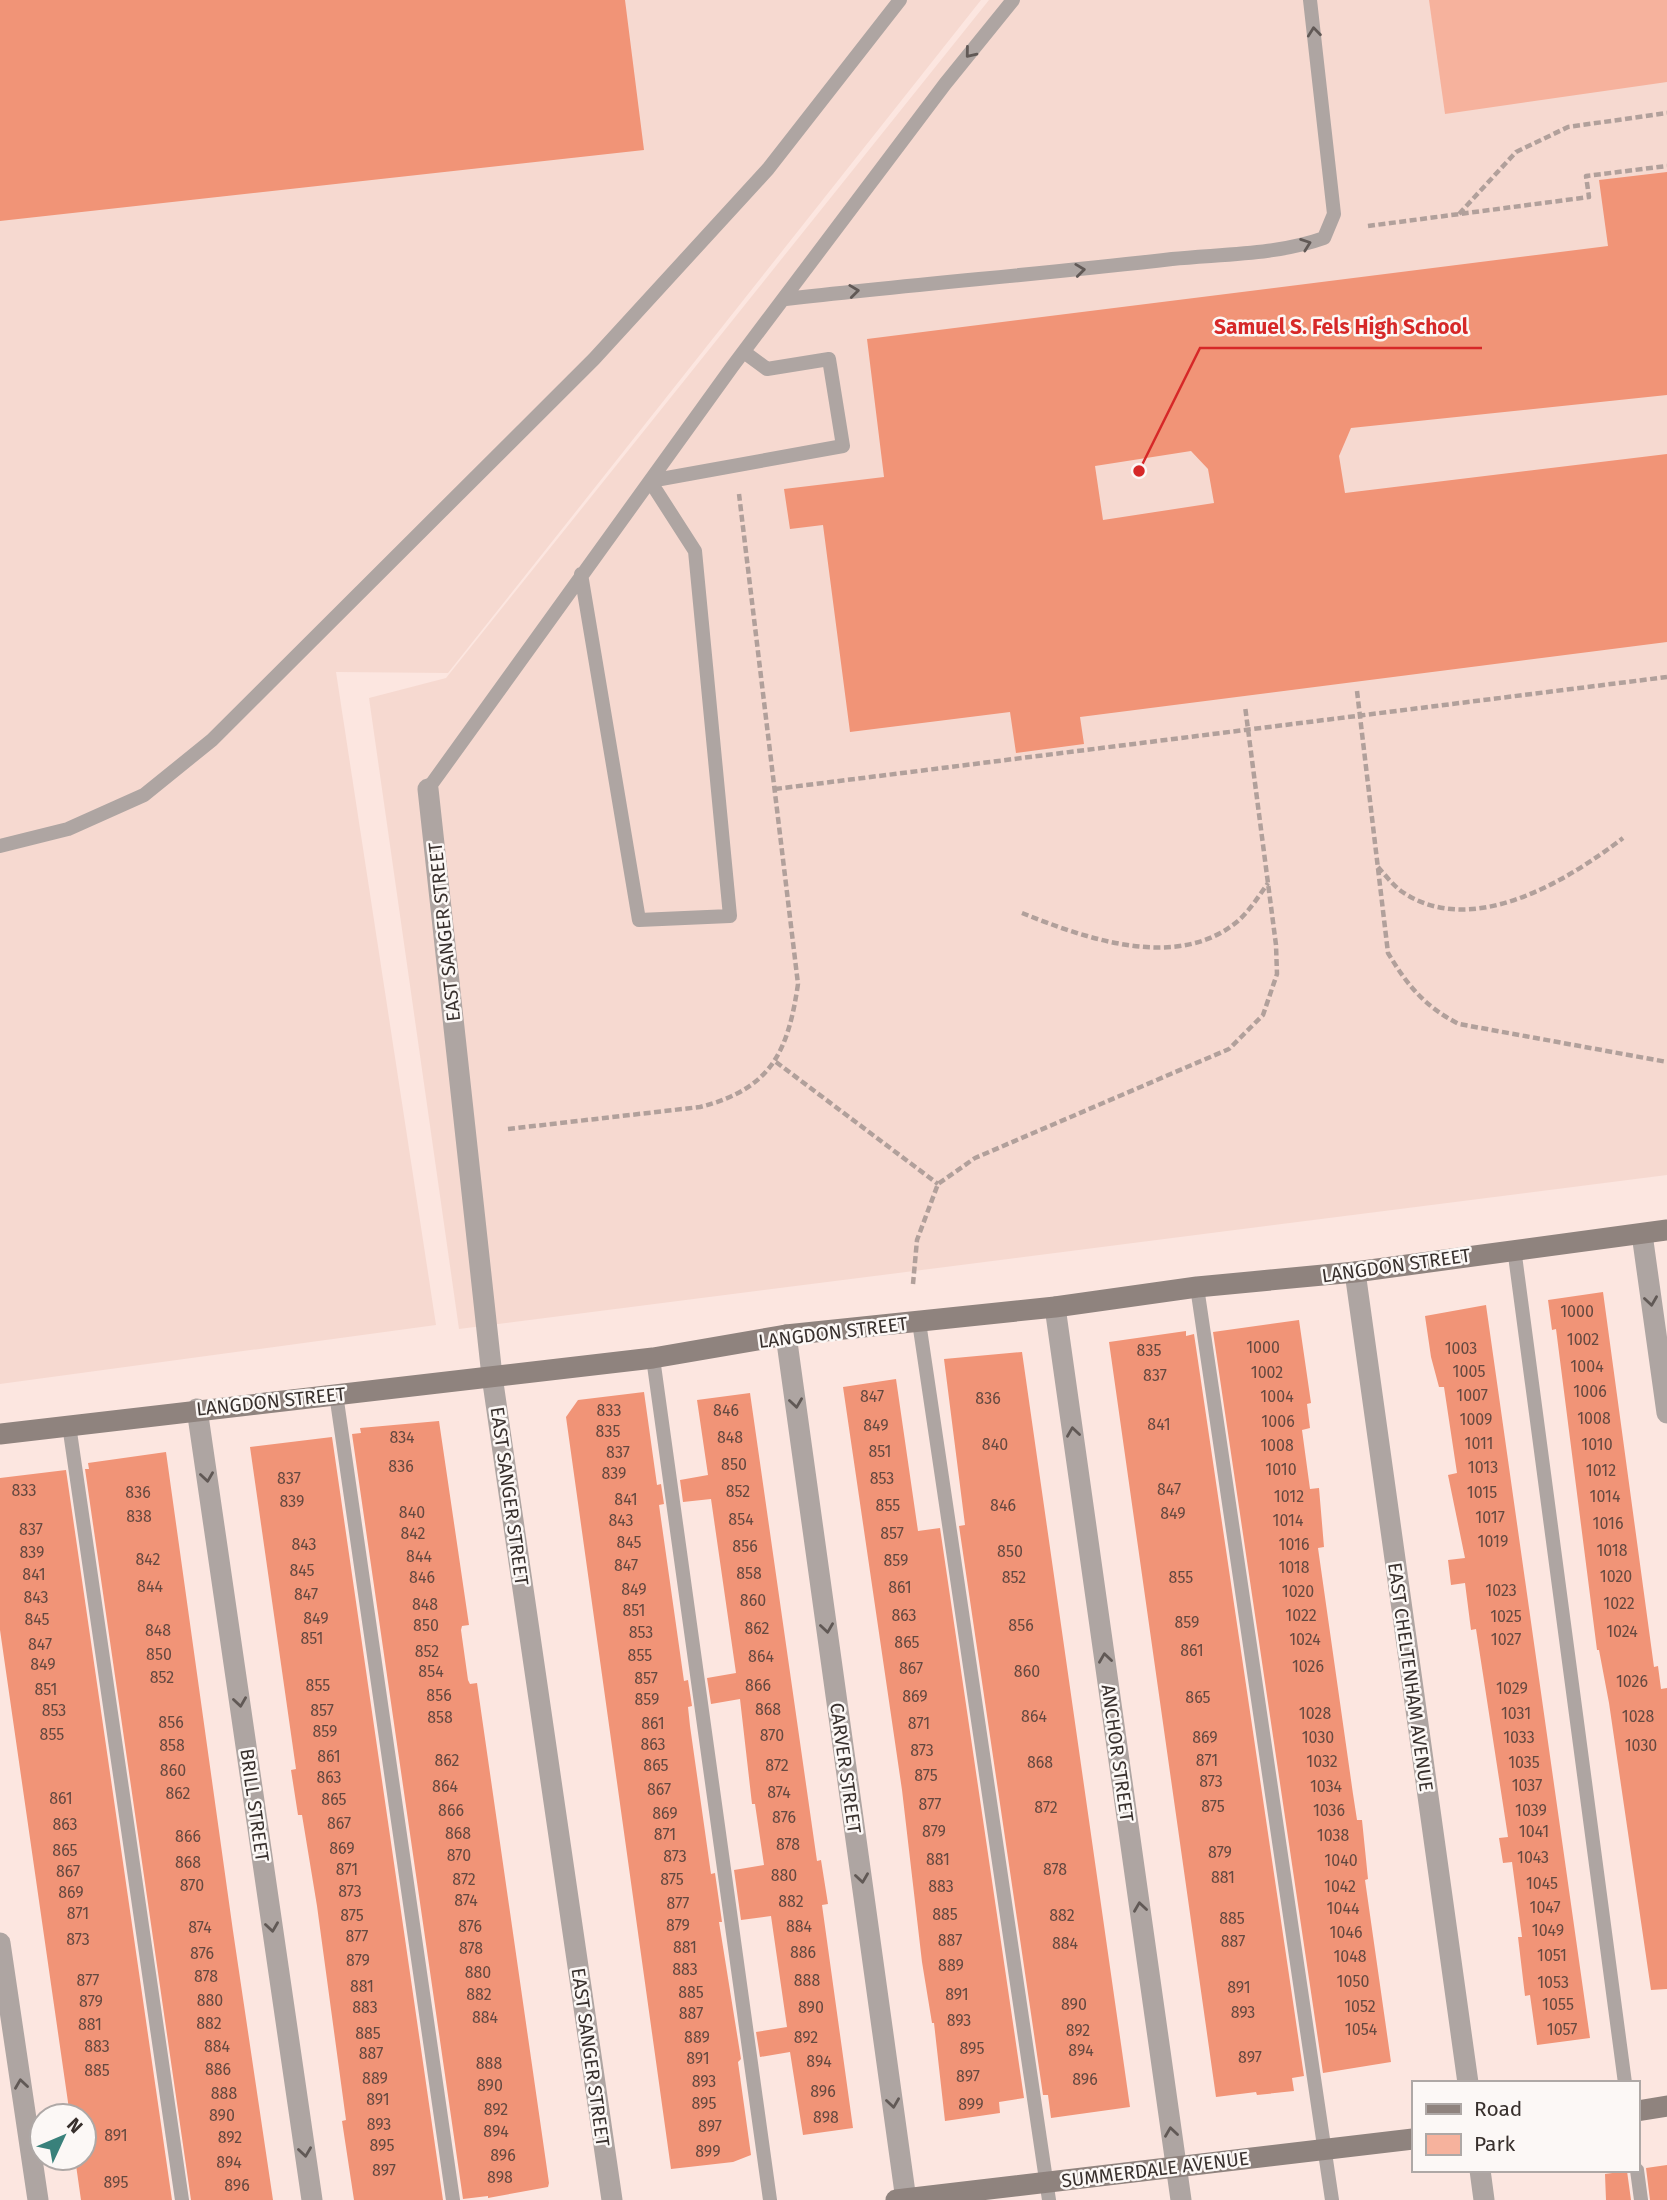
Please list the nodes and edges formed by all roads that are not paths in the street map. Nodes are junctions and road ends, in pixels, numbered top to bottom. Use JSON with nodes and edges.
{"nodes":[{"id":1,"x":900,"y":0,"type":"edge"},
{"id":2,"x":1013,"y":0,"type":"edge"},
{"id":3,"x":1310,"y":0,"type":"edge"},
{"id":4,"x":786,"y":299,"type":"junction"},
{"id":5,"x":744,"y":352,"type":"junction"},
{"id":6,"x":650,"y":481,"type":"junction"},
{"id":7,"x":581,"y":575,"type":"junction"},
{"id":8,"x":428,"y":789,"type":"joint"},
{"id":9,"x":0,"y":846,"type":"edge"},
{"id":10,"x":1667,"y":1230,"type":"edge"},
{"id":11,"x":1642,"y":1234,"type":"junction"},
{"id":12,"x":1514,"y":1248,"type":"junction"},
{"id":13,"x":1355,"y":1272,"type":"junction"},
{"id":14,"x":1197,"y":1287,"type":"junction"},
{"id":15,"x":1055,"y":1307,"type":"junction"},
{"id":16,"x":919,"y":1322,"type":"junction"},
{"id":17,"x":786,"y":1335,"type":"junction"},
{"id":18,"x":653,"y":1358,"type":"junction"},
{"id":19,"x":492,"y":1376,"type":"junction"},
{"id":20,"x":336,"y":1394,"type":"junction"},
{"id":21,"x":197,"y":1409,"type":"junction"},
{"id":22,"x":1667,"y":1413,"type":"edge"},
{"id":23,"x":69,"y":1424,"type":"junction"},
{"id":24,"x":0,"y":1434,"type":"edge"},
{"id":25,"x":0,"y":1942,"type":"edge"},
{"id":26,"x":1468,"y":2081,"type":"edge"},
{"id":27,"x":1625,"y":2081,"type":"edge"},
{"id":28,"x":1667,"y":2106,"type":"edge"},
{"id":29,"x":1639,"y":2111,"type":"edge"},
{"id":30,"x":1412,"y":2139,"type":"edge"},
{"id":31,"x":1326,"y":2149,"type":"junction"},
{"id":32,"x":1176,"y":2164,"type":"junction"},
{"id":33,"x":1480,"y":2172,"type":"edge"},
{"id":34,"x":1637,"y":2172,"type":"edge"},
{"id":35,"x":1048,"y":2191,"type":"edge"},
{"id":36,"x":903,"y":2199,"type":"edge"},
{"id":37,"x":38,"y":2200,"type":"edge"},
{"id":38,"x":182,"y":2200,"type":"edge"},
{"id":39,"x":312,"y":2200,"type":"edge"},
{"id":40,"x":453,"y":2200,"type":"edge"},
{"id":41,"x":612,"y":2200,"type":"edge"},
{"id":42,"x":770,"y":2200,"type":"edge"},
{"id":43,"x":1181,"y":2200,"type":"edge"},
{"id":44,"x":1332,"y":2200,"type":"edge"},
{"id":45,"x":1484,"y":2200,"type":"edge"},
{"id":46,"x":1641,"y":2200,"type":"edge"}],
"edges":[{"from":1,"to":9,"type":"lane"},
{"from":2,"to":4,"type":"lane","one_way":true},
{"from":4,"to":3,"type":"lane","one_way":true},
{"from":4,"to":5,"type":"lane"},
{"from":5,"to":6,"type":"lane"},
{"from":5,"to":6,"type":"lane"},
{"from":6,"to":7,"type":"lane"},
{"from":6,"to":7,"type":"lane"},
{"from":7,"to":8,"type":"lane"},
{"from":8,"to":19,"type":"street","name":"EAST SANGER STREET"},
{"from":10,"to":11,"type":"street","name":"LANGDON STREET"},
{"from":11,"to":12,"type":"street","name":"LANGDON STREET"},
{"from":11,"to":22,"type":"street","one_way":true},
{"from":12,"to":13,"type":"street","name":"LANGDON STREET"},
{"from":12,"to":27,"type":"lane"},
{"from":13,"to":14,"type":"street","name":"LANGDON STREET"},
{"from":13,"to":26,"type":"street","name":"EAST CHELTENHAM AVENUE"},
{"from":14,"to":15,"type":"street","name":"LANGDON STREET"},
{"from":14,"to":31,"type":"lane"},
{"from":15,"to":16,"type":"street","name":"LANGDON STREET"},
{"from":32,"to":15,"type":"street","name":"ANCHOR STREET","one_way":true},
{"from":16,"to":17,"type":"street","name":"LANGDON STREET"},
{"from":16,"to":35,"type":"lane"},
{"from":17,"to":18,"type":"street","name":"LANGDON STREET"},
{"from":17,"to":36,"type":"street","name":"CARVER STREET","one_way":true},
{"from":18,"to":19,"type":"street","name":"LANGDON STREET"},
{"from":18,"to":42,"type":"lane"},
{"from":19,"to":20,"type":"street","name":"LANGDON STREET"},
{"from":19,"to":41,"type":"street","name":"EAST SANGER STREET"},
{"from":20,"to":21,"type":"street","name":"LANGDON STREET"},
{"from":20,"to":40,"type":"lane"},
{"from":21,"to":23,"type":"street","name":"LANGDON STREET"},
{"from":21,"to":39,"type":"street","name":"BRILL STREET","one_way":true},
{"from":23,"to":24,"type":"street","name":"LANGDON STREET"},
{"from":23,"to":38,"type":"lane"},
{"from":37,"to":25,"type":"street","one_way":true},
{"from":28,"to":29,"type":"street"},
{"from":30,"to":31,"type":"street","name":"SUMMERDALE AVENUE"},
{"from":31,"to":32,"type":"street","name":"SUMMERDALE AVENUE"},
{"from":31,"to":44,"type":"lane"},
{"from":32,"to":35,"type":"street","name":"SUMMERDALE AVENUE"},
{"from":32,"to":43,"type":"street","name":"ANCHOR STREET"},
{"from":33,"to":45,"type":"street"},
{"from":34,"to":46,"type":"lane"},
{"from":35,"to":36,"type":"street","name":"SUMMERDALE AVENUE"}]}
